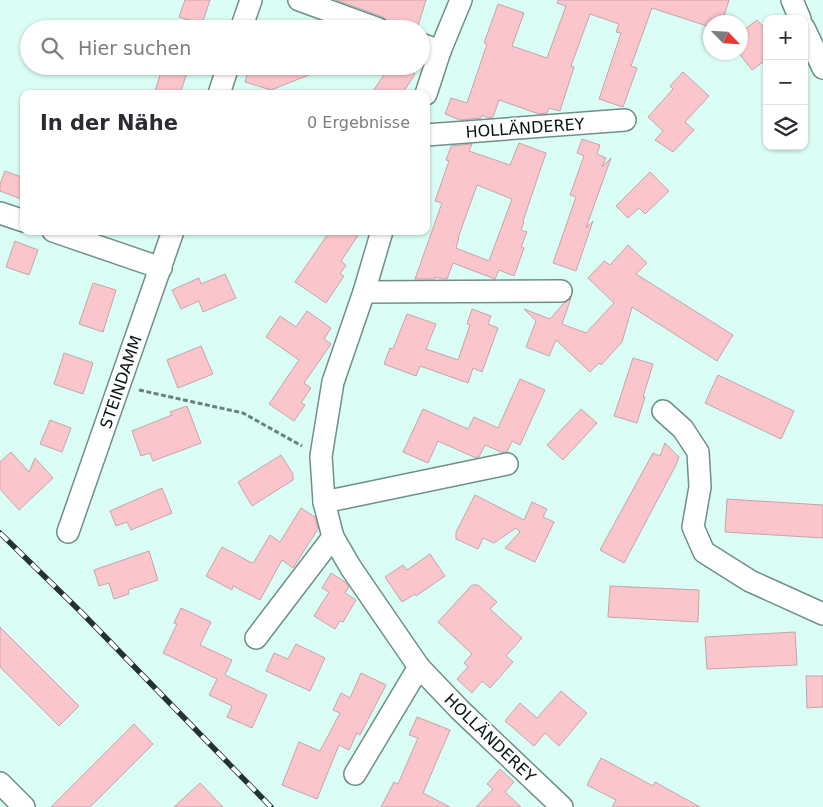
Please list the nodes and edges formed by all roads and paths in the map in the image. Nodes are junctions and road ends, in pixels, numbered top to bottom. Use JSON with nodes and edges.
{"nodes":[{"id":1,"x":251,"y":0,"type":"edge"},
{"id":2,"x":299,"y":0,"type":"edge"},
{"id":3,"x":460,"y":0,"type":"edge"},
{"id":4,"x":792,"y":0,"type":"edge"},
{"id":5,"x":798,"y":15,"type":"edge"},
{"id":6,"x":244,"y":20,"type":"edge"},
{"id":7,"x":354,"y":20,"type":"edge"},
{"id":8,"x":808,"y":34,"type":"edge"},
{"id":9,"x":431,"y":47,"type":"edge"},
{"id":10,"x":820,"y":54,"type":"edge"},
{"id":11,"x":225,"y":75,"type":"edge"},
{"id":12,"x":428,"y":75,"type":"edge"},
{"id":13,"x":220,"y":90,"type":"edge"},
{"id":14,"x":426,"y":90,"type":"edge"},
{"id":15,"x":625,"y":120,"type":"dead end"},
{"id":16,"x":430,"y":135,"type":"edge"},
{"id":17,"x":0,"y":213,"type":"edge"},
{"id":18,"x":20,"y":220,"type":"edge"},
{"id":19,"x":65,"y":235,"type":"edge"},
{"id":20,"x":172,"y":235,"type":"edge"},
{"id":21,"x":381,"y":235,"type":"edge"},
{"id":22,"x":161,"y":268,"type":"junction"},
{"id":23,"x":561,"y":291,"type":"dead end"},
{"id":24,"x":364,"y":292,"type":"junction"},
{"id":25,"x":119,"y":386,"type":"junction"},
{"id":26,"x":663,"y":411,"type":"dead end"},
{"id":27,"x":321,"y":456,"type":"junction"},
{"id":28,"x":507,"y":464,"type":"dead end"},
{"id":29,"x":324,"y":502,"type":"junction"},
{"id":30,"x":68,"y":532,"type":"dead end"},
{"id":31,"x":333,"y":537,"type":"junction"},
{"id":32,"x":823,"y":614,"type":"edge"},
{"id":33,"x":256,"y":638,"type":"dead end"},
{"id":34,"x":420,"y":667,"type":"junction"},
{"id":35,"x":355,"y":774,"type":"dead end"},
{"id":36,"x":0,"y":783,"type":"edge"},
{"id":37,"x":24,"y":807,"type":"edge"},
{"id":38,"x":562,"y":807,"type":"edge"}],
"edges":[{"from":1,"to":6,"type":"street"},
{"from":2,"to":7,"type":"street"},
{"from":3,"to":9,"type":"street"},
{"from":4,"to":5,"type":"street"},
{"from":8,"to":10,"type":"street"},
{"from":11,"to":13,"type":"street"},
{"from":12,"to":14,"type":"street"},
{"from":15,"to":16,"type":"street","name":"HOLLÄNDEREY"},
{"from":17,"to":18,"type":"street"},
{"from":19,"to":22,"type":"street"},
{"from":20,"to":22,"type":"street","name":"STEINDAMM"},
{"from":21,"to":24,"type":"street","name":"HOLLÄNDEREY"},
{"from":22,"to":25,"type":"street","name":"STEINDAMM"},
{"from":23,"to":24,"type":"street"},
{"from":24,"to":27,"type":"street","name":"HOLLÄNDEREY"},
{"from":25,"to":27,"type":"path"},
{"from":25,"to":30,"type":"street","name":"STEINDAMM"},
{"from":26,"to":32,"type":"street"},
{"from":27,"to":29,"type":"street","name":"HOLLÄNDEREY"},
{"from":28,"to":29,"type":"street"},
{"from":29,"to":31,"type":"street","name":"HOLLÄNDEREY"},
{"from":31,"to":33,"type":"street"},
{"from":31,"to":34,"type":"street","name":"HOLLÄNDEREY"},
{"from":34,"to":35,"type":"street"},
{"from":34,"to":38,"type":"street","name":"HOLLÄNDEREY"},
{"from":36,"to":37,"type":"street"}]}
